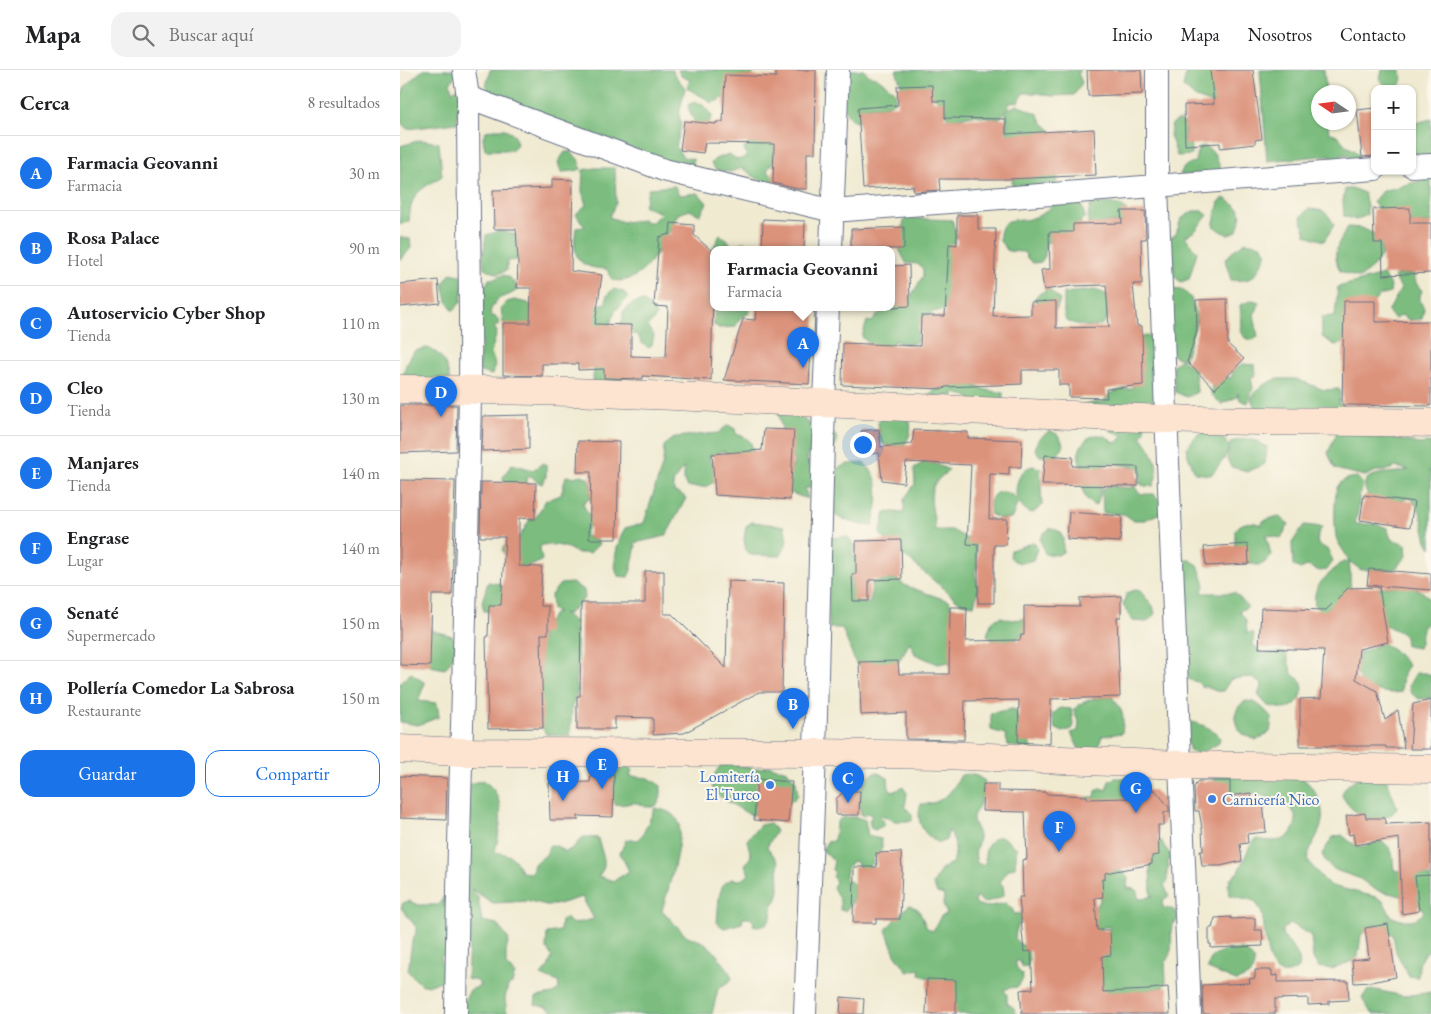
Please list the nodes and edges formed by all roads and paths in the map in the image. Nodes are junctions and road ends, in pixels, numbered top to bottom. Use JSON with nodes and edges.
{"nodes":[{"id":1,"x":464,"y":70,"type":"edge"},
{"id":2,"x":838,"y":70,"type":"edge"},
{"id":3,"x":1157,"y":70,"type":"edge"},
{"id":4,"x":468,"y":97,"type":"junction"},
{"id":5,"x":1431,"y":165,"type":"edge"},
{"id":6,"x":1416,"y":166,"type":"edge"},
{"id":7,"x":1371,"y":169,"type":"edge"},
{"id":8,"x":1157,"y":186,"type":"junction"},
{"id":9,"x":833,"y":211,"type":"junction"},
{"id":10,"x":831,"y":246,"type":"edge"},
{"id":11,"x":828,"y":311,"type":"edge"},
{"id":12,"x":400,"y":389,"type":"edge"},
{"id":13,"x":470,"y":390,"type":"junction"},
{"id":14,"x":824,"y":402,"type":"junction"},
{"id":15,"x":1168,"y":419,"type":"junction"},
{"id":16,"x":1431,"y":423,"type":"edge"},
{"id":17,"x":400,"y":749,"type":"edge"},
{"id":18,"x":462,"y":752,"type":"junction"},
{"id":19,"x":815,"y":753,"type":"junction"},
{"id":20,"x":1181,"y":765,"type":"junction"},
{"id":21,"x":1431,"y":769,"type":"edge"},
{"id":22,"x":456,"y":1014,"type":"edge"},
{"id":23,"x":806,"y":1014,"type":"edge"},
{"id":24,"x":1190,"y":1014,"type":"edge"}],
"edges":[{"from":1,"to":4,"type":"street"},
{"from":2,"to":9,"type":"street"},
{"from":3,"to":8,"type":"street"},
{"from":4,"to":9,"type":"street"},
{"from":4,"to":13,"type":"street"},
{"from":5,"to":6,"type":"street"},
{"from":7,"to":8,"type":"street"},
{"from":8,"to":9,"type":"street"},
{"from":8,"to":15,"type":"street"},
{"from":9,"to":10,"type":"street"},
{"from":11,"to":14,"type":"street"},
{"from":12,"to":13,"type":"main road"},
{"from":13,"to":14,"type":"main road"},
{"from":13,"to":18,"type":"street"},
{"from":14,"to":15,"type":"main road"},
{"from":14,"to":19,"type":"street"},
{"from":15,"to":16,"type":"main road"},
{"from":15,"to":20,"type":"street"},
{"from":17,"to":18,"type":"main road"},
{"from":18,"to":19,"type":"main road"},
{"from":18,"to":22,"type":"street"},
{"from":19,"to":20,"type":"main road"},
{"from":19,"to":23,"type":"street"},
{"from":20,"to":21,"type":"main road"},
{"from":20,"to":24,"type":"street"}]}
